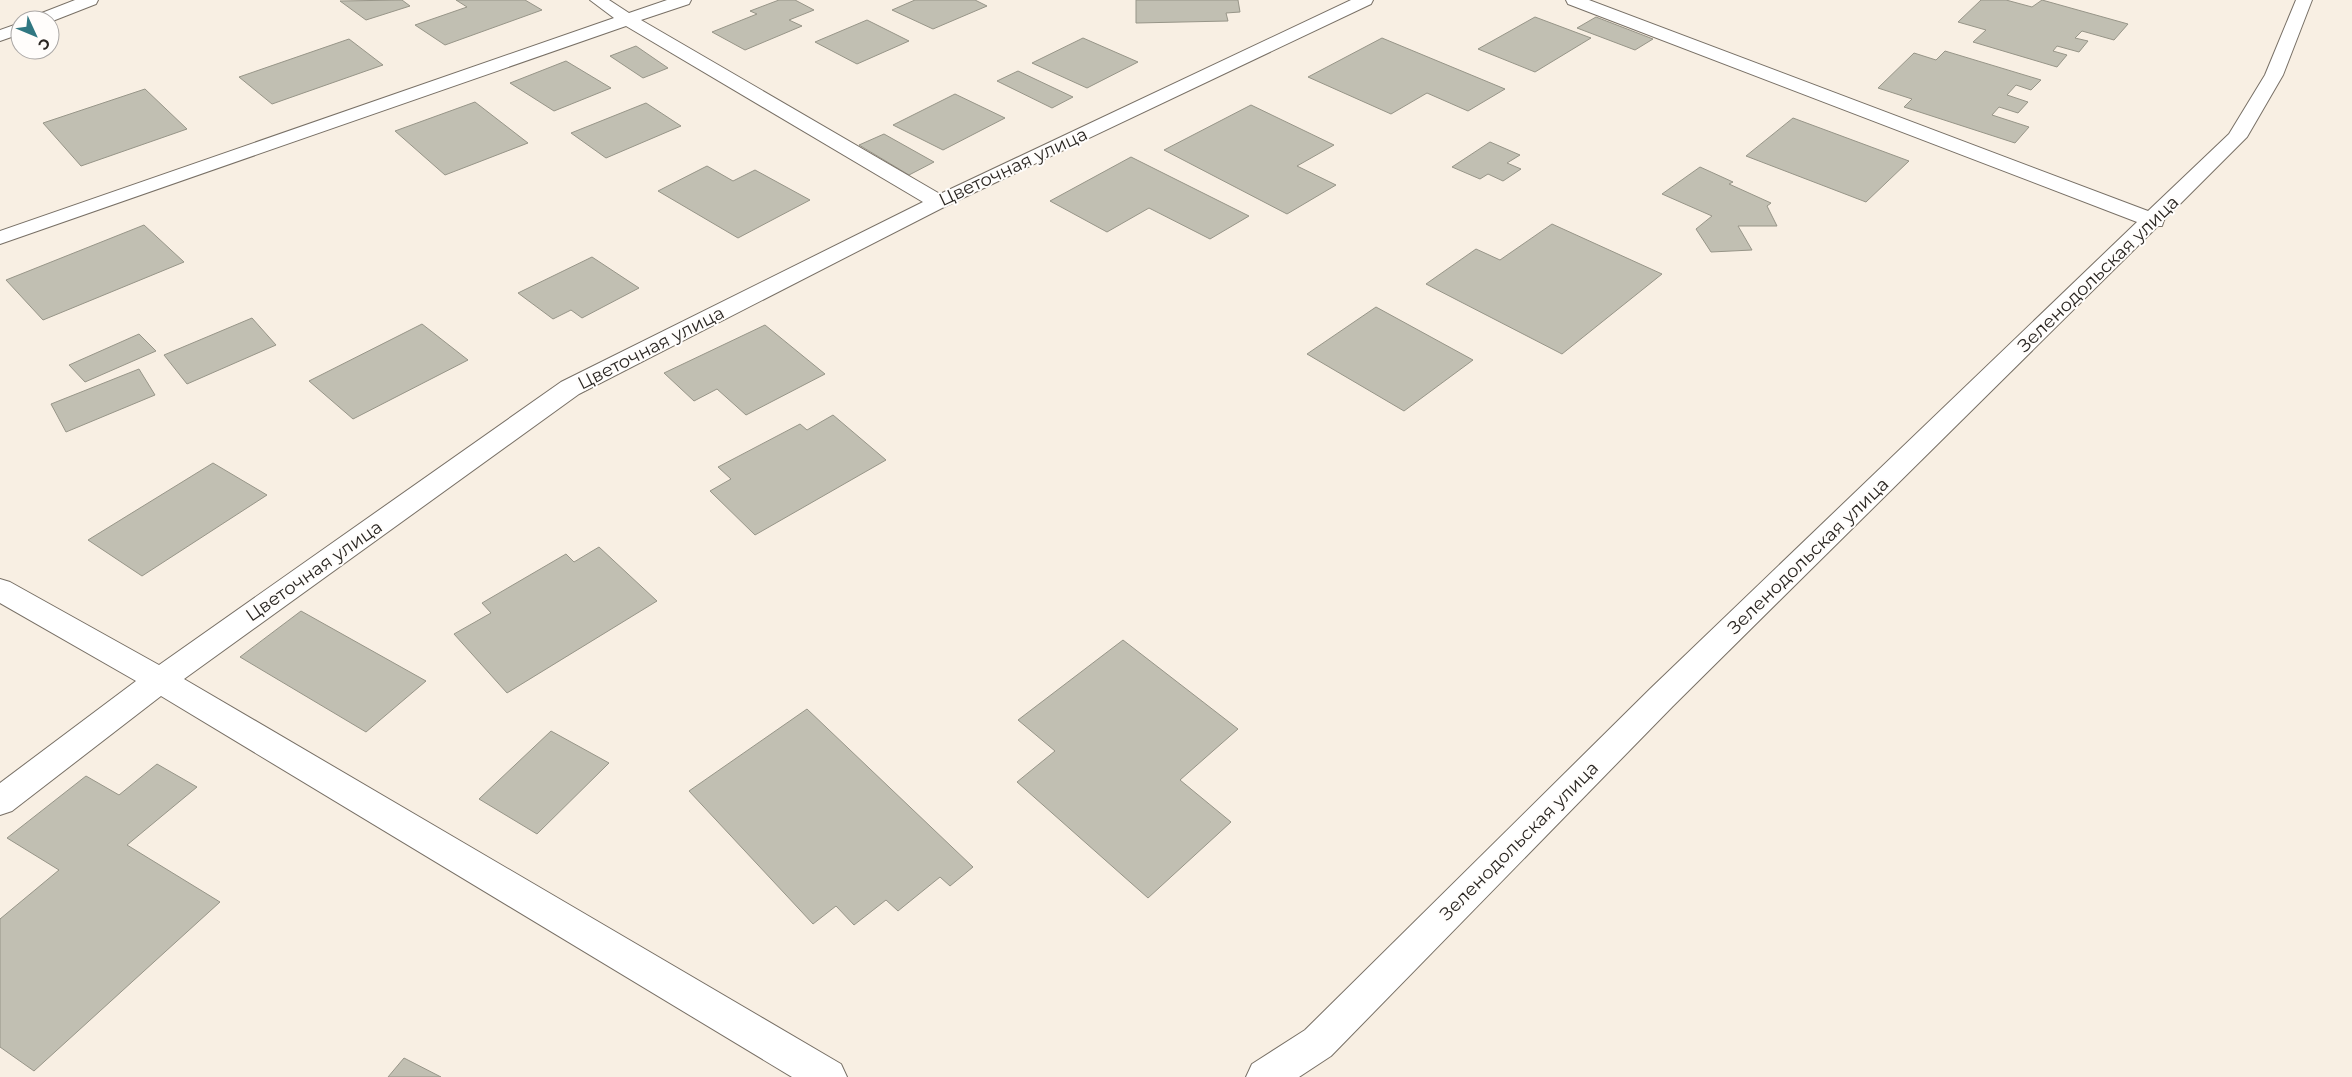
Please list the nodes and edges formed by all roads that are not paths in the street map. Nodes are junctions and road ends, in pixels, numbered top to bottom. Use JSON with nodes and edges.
{"nodes":[{"id":1,"x":90,"y":0,"type":"edge"},
{"id":2,"x":598,"y":0,"type":"edge"},
{"id":3,"x":683,"y":0,"type":"edge"},
{"id":4,"x":1365,"y":0,"type":"edge"},
{"id":5,"x":1574,"y":0,"type":"edge"},
{"id":6,"x":2304,"y":0,"type":"edge"},
{"id":7,"x":60,"y":12,"type":"edge"},
{"id":8,"x":628,"y":20,"type":"junction"},
{"id":9,"x":939,"y":202,"type":"junction"},
{"id":10,"x":2154,"y":220,"type":"junction"},
{"id":11,"x":0,"y":238,"type":"edge"},
{"id":12,"x":0,"y":590,"type":"edge"},
{"id":13,"x":160,"y":680,"type":"junction"},
{"id":14,"x":0,"y":801,"type":"edge"},
{"id":15,"x":828,"y":1077,"type":"edge"},
{"id":16,"x":1265,"y":1077,"type":"edge"}],
"edges":[{"from":1,"to":7,"type":"lane"},
{"from":2,"to":8,"type":"lane"},
{"from":3,"to":8,"type":"lane"},
{"from":4,"to":9,"type":"lane","name":"Цветочная улица"},
{"from":5,"to":10,"type":"lane"},
{"from":6,"to":10,"type":"lane","name":"Зеленодольская улица"},
{"from":8,"to":9,"type":"lane"},
{"from":8,"to":11,"type":"lane"},
{"from":9,"to":13,"type":"lane","name":"Цветочная улица"},
{"from":10,"to":16,"type":"lane","name":"Зеленодольская улица"},
{"from":12,"to":13,"type":"lane"},
{"from":13,"to":14,"type":"lane","name":"Цветочная улица"},
{"from":13,"to":15,"type":"lane"}]}
